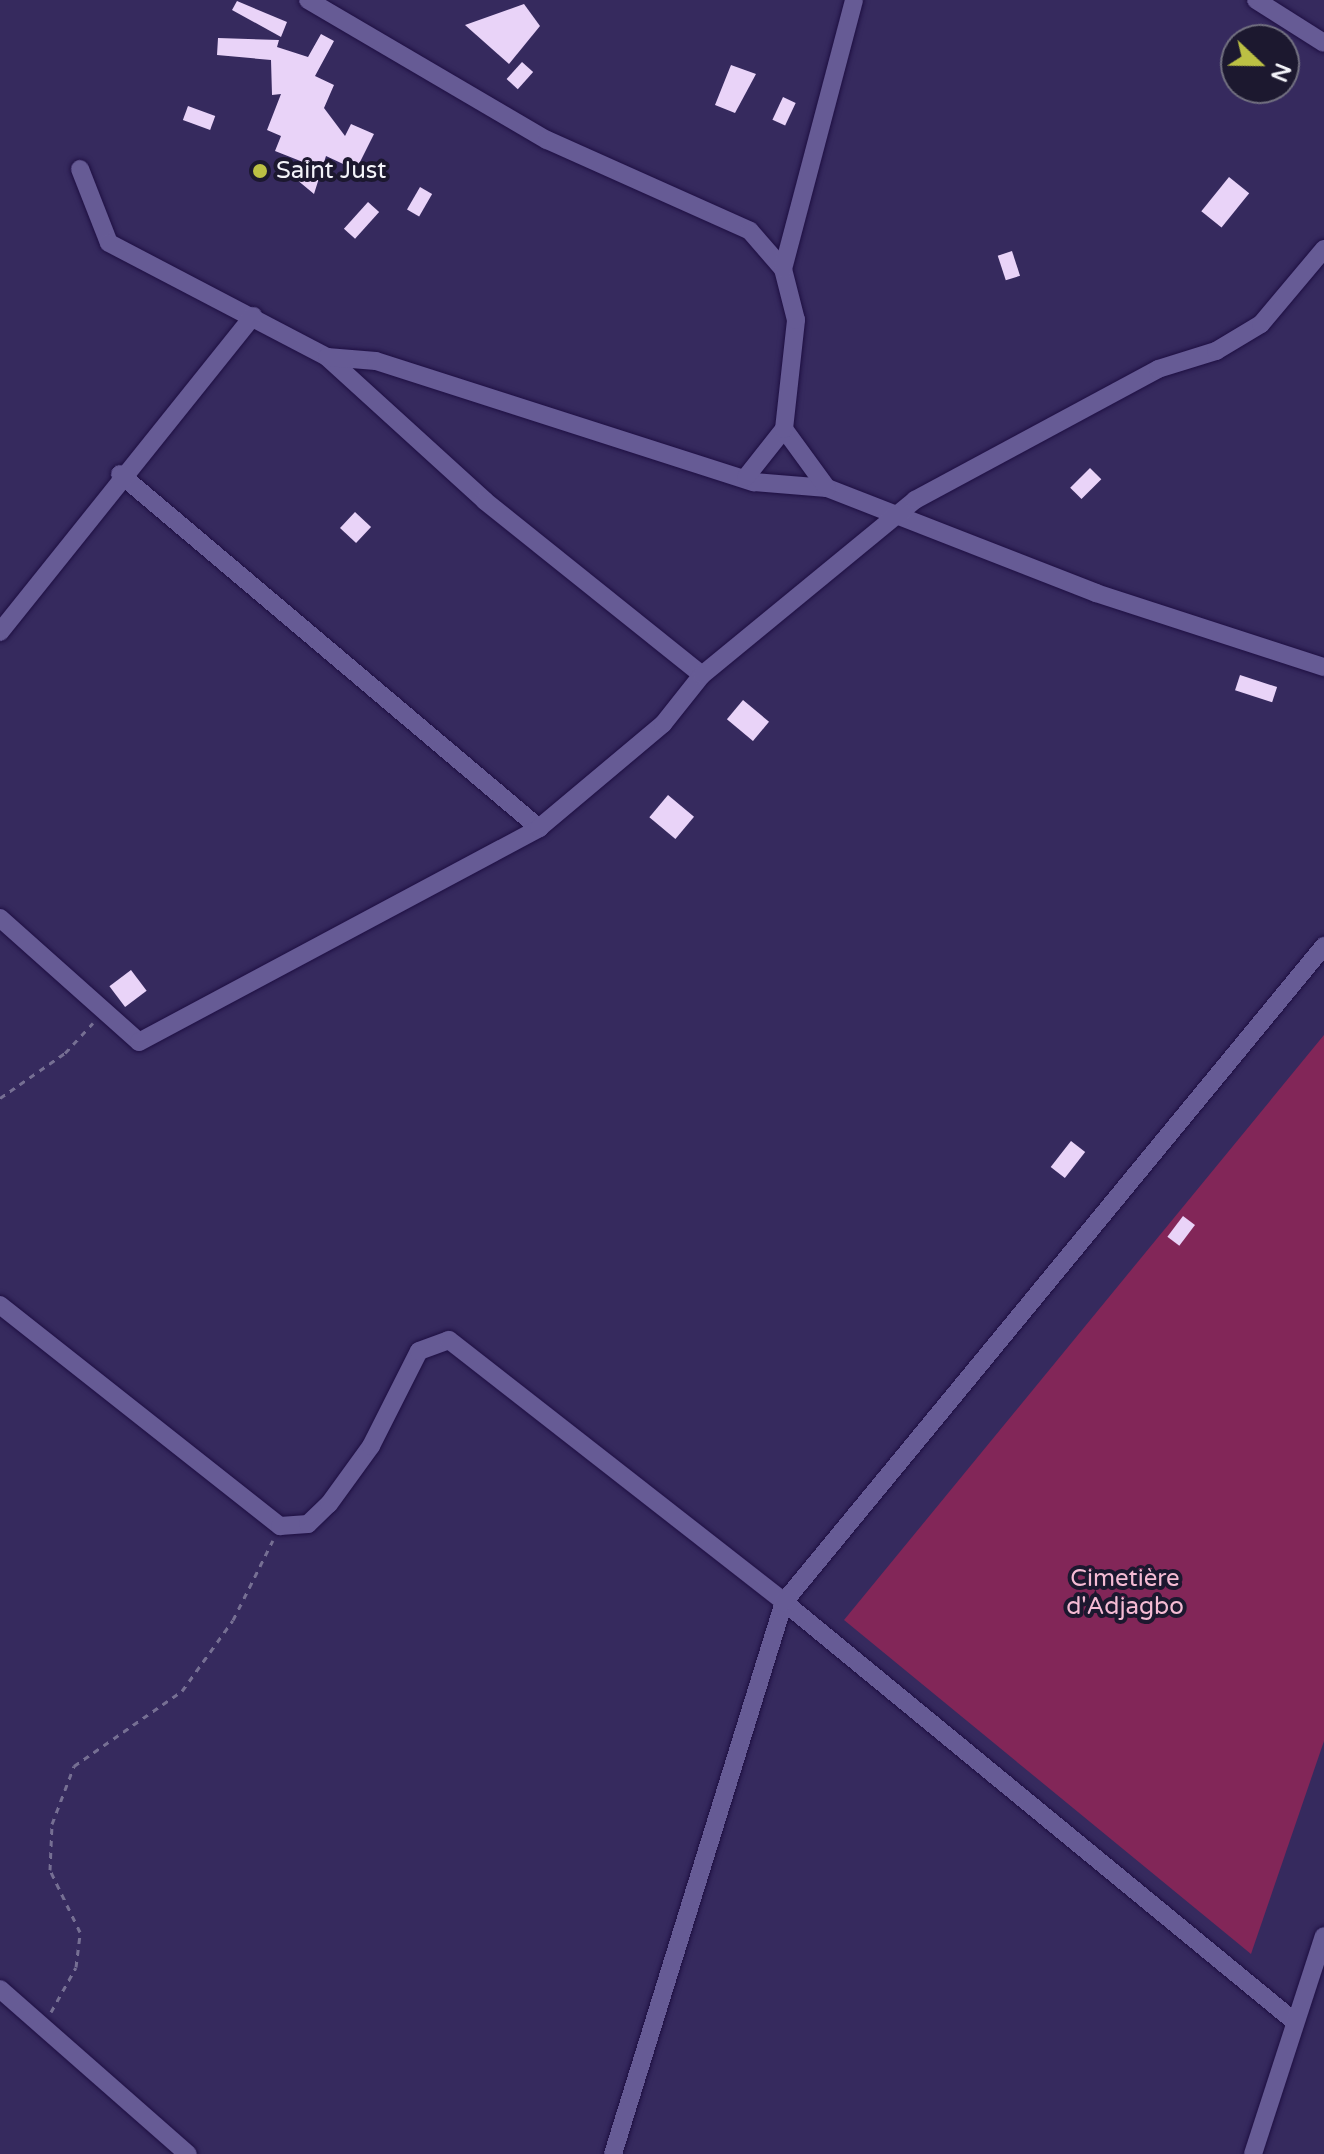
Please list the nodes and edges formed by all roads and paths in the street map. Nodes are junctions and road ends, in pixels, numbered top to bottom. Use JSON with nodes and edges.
{"nodes":[{"id":1,"x":308,"y":0,"type":"edge"},
{"id":2,"x":854,"y":0,"type":"edge"},
{"id":3,"x":1256,"y":0,"type":"edge"},
{"id":4,"x":1324,"y":43,"type":"edge"},
{"id":5,"x":80,"y":169,"type":"dead end"},
{"id":6,"x":1324,"y":249,"type":"edge"},
{"id":7,"x":783,"y":269,"type":"junction"},
{"id":8,"x":253,"y":316,"type":"junction"},
{"id":9,"x":327,"y":357,"type":"junction"},
{"id":10,"x":784,"y":429,"type":"junction"},
{"id":11,"x":120,"y":474,"type":"junction"},
{"id":12,"x":746,"y":477,"type":"junction"},
{"id":13,"x":827,"y":488,"type":"junction"},
{"id":14,"x":896,"y":518,"type":"junction"},
{"id":15,"x":0,"y":632,"type":"edge"},
{"id":16,"x":1324,"y":667,"type":"edge"},
{"id":17,"x":702,"y":675,"type":"junction"},
{"id":18,"x":539,"y":828,"type":"junction"},
{"id":19,"x":0,"y":918,"type":"edge"},
{"id":20,"x":1324,"y":946,"type":"edge"},
{"id":21,"x":100,"y":1014,"type":"junction"},
{"id":22,"x":0,"y":1098,"type":"edge"},
{"id":23,"x":0,"y":1305,"type":"edge"},
{"id":24,"x":280,"y":1526,"type":"junction"},
{"id":25,"x":784,"y":1602,"type":"junction"},
{"id":26,"x":1324,"y":1936,"type":"edge"},
{"id":27,"x":0,"y":1989,"type":"edge"},
{"id":28,"x":1294,"y":2021,"type":"junction"},
{"id":29,"x":44,"y":2024,"type":"junction"},
{"id":30,"x":188,"y":2154,"type":"edge"},
{"id":31,"x":613,"y":2154,"type":"edge"},
{"id":32,"x":1253,"y":2154,"type":"edge"}],
"edges":[{"from":1,"to":7,"type":"street"},
{"from":2,"to":7,"type":"street"},
{"from":3,"to":4,"type":"street"},
{"from":5,"to":8,"type":"street"},
{"from":6,"to":14,"type":"street"},
{"from":7,"to":10,"type":"street"},
{"from":8,"to":9,"type":"street"},
{"from":8,"to":11,"type":"street"},
{"from":9,"to":12,"type":"street"},
{"from":9,"to":17,"type":"street"},
{"from":10,"to":12,"type":"street"},
{"from":10,"to":13,"type":"street"},
{"from":11,"to":15,"type":"street"},
{"from":11,"to":18,"type":"street"},
{"from":12,"to":13,"type":"street"},
{"from":13,"to":14,"type":"street"},
{"from":14,"to":16,"type":"street"},
{"from":14,"to":17,"type":"street"},
{"from":17,"to":18,"type":"street"},
{"from":18,"to":21,"type":"street"},
{"from":19,"to":21,"type":"street"},
{"from":20,"to":25,"type":"street"},
{"from":21,"to":22,"type":"path"},
{"from":23,"to":24,"type":"street"},
{"from":24,"to":25,"type":"street"},
{"from":24,"to":29,"type":"path"},
{"from":25,"to":28,"type":"street"},
{"from":25,"to":31,"type":"street"},
{"from":26,"to":28,"type":"street"},
{"from":27,"to":29,"type":"street"},
{"from":28,"to":32,"type":"street"},
{"from":29,"to":30,"type":"street"}]}
